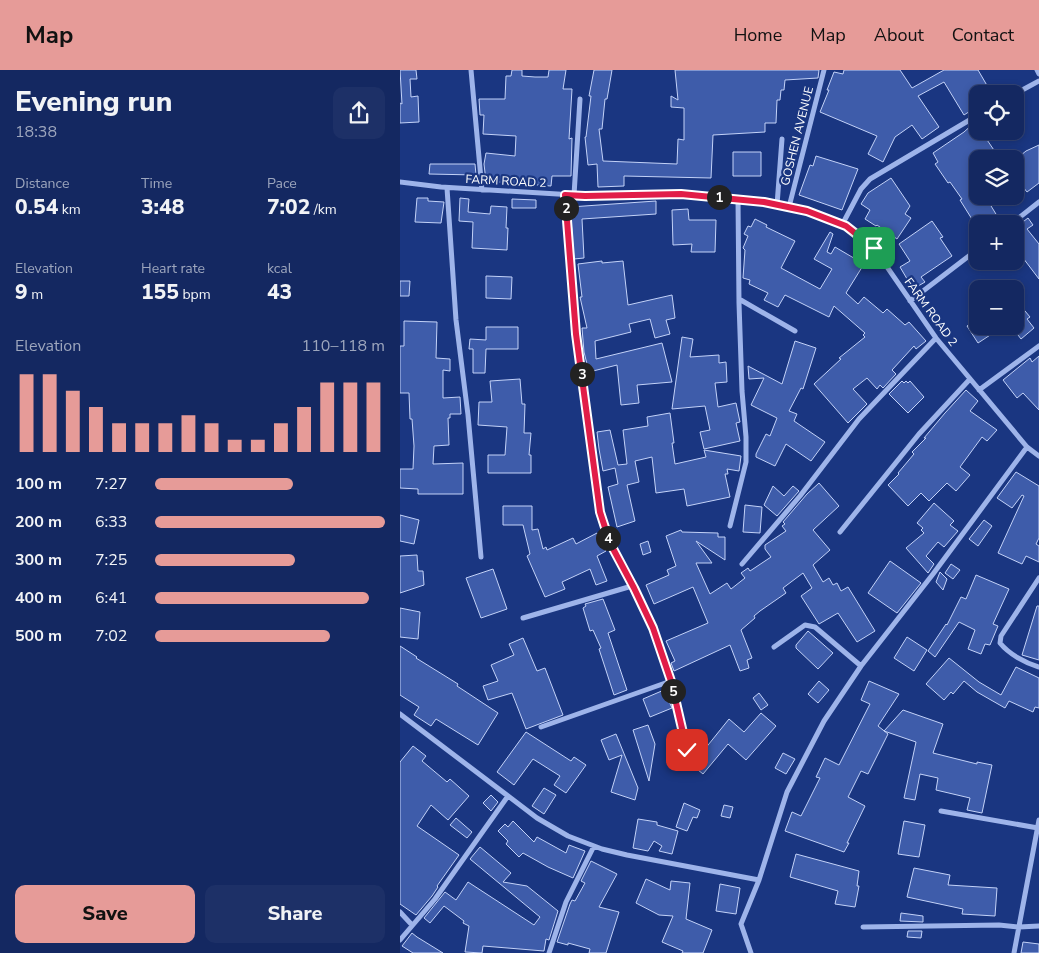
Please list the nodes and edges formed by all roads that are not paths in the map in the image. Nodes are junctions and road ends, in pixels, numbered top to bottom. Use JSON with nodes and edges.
{"nodes":[{"id":1,"x":471,"y":70,"type":"edge"},
{"id":2,"x":824,"y":70,"type":"edge"},
{"id":3,"x":1037,"y":70,"type":"edge"},
{"id":4,"x":1039,"y":74,"type":"edge"},
{"id":5,"x":1039,"y":80,"type":"edge"},
{"id":6,"x":1024,"y":89,"type":"edge"},
{"id":7,"x":580,"y":99,"type":"dead end"},
{"id":8,"x":969,"y":121,"type":"edge"},
{"id":9,"x":782,"y":139,"type":"dead end"},
{"id":10,"x":400,"y":182,"type":"edge"},
{"id":11,"x":447,"y":188,"type":"junction"},
{"id":12,"x":482,"y":190,"type":"junction"},
{"id":13,"x":565,"y":195,"type":"junction"},
{"id":14,"x":574,"y":195,"type":"junction"},
{"id":15,"x":738,"y":199,"type":"junction"},
{"id":16,"x":1039,"y":202,"type":"edge"},
{"id":17,"x":777,"y":205,"type":"junction"},
{"id":18,"x":789,"y":207,"type":"junction"},
{"id":19,"x":1022,"y":215,"type":"edge"},
{"id":20,"x":842,"y":225,"type":"junction"},
{"id":21,"x":969,"y":256,"type":"edge"},
{"id":22,"x":738,"y":299,"type":"junction"},
{"id":23,"x":910,"y":301,"type":"junction"},
{"id":24,"x":794,"y":331,"type":"dead end"},
{"id":25,"x":936,"y":338,"type":"junction"},
{"id":26,"x":1039,"y":346,"type":"edge"},
{"id":27,"x":970,"y":379,"type":"junction"},
{"id":28,"x":979,"y":390,"type":"junction"},
{"id":29,"x":1027,"y":447,"type":"junction"},
{"id":30,"x":1039,"y":456,"type":"edge"},
{"id":31,"x":730,"y":526,"type":"dead end"},
{"id":32,"x":840,"y":532,"type":"dead end"},
{"id":33,"x":481,"y":557,"type":"dead end"},
{"id":34,"x":742,"y":564,"type":"dead end"},
{"id":35,"x":1039,"y":578,"type":"edge"},
{"id":36,"x":632,"y":586,"type":"junction"},
{"id":37,"x":523,"y":618,"type":"dead end"},
{"id":38,"x":774,"y":647,"type":"dead end"},
{"id":39,"x":861,"y":666,"type":"junction"},
{"id":40,"x":1039,"y":667,"type":"edge"},
{"id":41,"x":671,"y":681,"type":"junction"},
{"id":42,"x":400,"y":714,"type":"edge"},
{"id":43,"x":541,"y":727,"type":"dead end"},
{"id":44,"x":687,"y":750,"type":"dead end"},
{"id":45,"x":508,"y":796,"type":"junction"},
{"id":46,"x":941,"y":811,"type":"dead end"},
{"id":47,"x":1039,"y":820,"type":"edge"},
{"id":48,"x":1038,"y":828,"type":"junction"},
{"id":49,"x":594,"y":846,"type":"junction"},
{"id":50,"x":760,"y":880,"type":"junction"},
{"id":51,"x":400,"y":912,"type":"edge"},
{"id":52,"x":412,"y":925,"type":"junction"},
{"id":53,"x":1039,"y":926,"type":"edge"},
{"id":54,"x":863,"y":927,"type":"dead end"},
{"id":55,"x":1019,"y":927,"type":"junction"},
{"id":56,"x":400,"y":940,"type":"edge"},
{"id":57,"x":549,"y":953,"type":"edge"},
{"id":58,"x":751,"y":953,"type":"edge"},
{"id":59,"x":1014,"y":953,"type":"edge"}],
"edges":[{"from":1,"to":12,"type":"street"},
{"from":2,"to":18,"type":"street","name":"GOSHEN AVENUE"},
{"from":3,"to":4,"type":"street"},
{"from":5,"to":6,"type":"street"},
{"from":7,"to":14,"type":"street"},
{"from":8,"to":20,"type":"street"},
{"from":9,"to":17,"type":"street"},
{"from":10,"to":11,"type":"street","name":"FARM ROAD 2"},
{"from":11,"to":12,"type":"street","name":"FARM ROAD 2"},
{"from":11,"to":33,"type":"street"},
{"from":12,"to":13,"type":"street","name":"FARM ROAD 2"},
{"from":13,"to":14,"type":"street","name":"FARM ROAD 2"},
{"from":13,"to":36,"type":"street"},
{"from":14,"to":15,"type":"street","name":"FARM ROAD 2"},
{"from":15,"to":17,"type":"street","name":"FARM ROAD 2"},
{"from":15,"to":22,"type":"street"},
{"from":16,"to":19,"type":"street"},
{"from":17,"to":18,"type":"street","name":"FARM ROAD 2"},
{"from":18,"to":20,"type":"street","name":"FARM ROAD 2"},
{"from":20,"to":23,"type":"street","name":"FARM ROAD 2"},
{"from":21,"to":23,"type":"street"},
{"from":22,"to":24,"type":"street"},
{"from":22,"to":31,"type":"street"},
{"from":23,"to":25,"type":"street","name":"FARM ROAD 2"},
{"from":25,"to":27,"type":"street","name":"FARM ROAD 2"},
{"from":25,"to":34,"type":"street"},
{"from":26,"to":28,"type":"street"},
{"from":27,"to":28,"type":"street","name":"FARM ROAD 2"},
{"from":27,"to":32,"type":"street"},
{"from":28,"to":29,"type":"street","name":"FARM ROAD 2"},
{"from":29,"to":30,"type":"street","name":"FARM ROAD 2"},
{"from":29,"to":39,"type":"street"},
{"from":35,"to":40,"type":"street"},
{"from":36,"to":37,"type":"street"},
{"from":36,"to":41,"type":"street"},
{"from":38,"to":39,"type":"street"},
{"from":39,"to":50,"type":"street"},
{"from":41,"to":43,"type":"street"},
{"from":41,"to":44,"type":"street"},
{"from":42,"to":45,"type":"street"},
{"from":45,"to":49,"type":"street"},
{"from":45,"to":52,"type":"street"},
{"from":46,"to":48,"type":"street"},
{"from":47,"to":48,"type":"street"},
{"from":48,"to":55,"type":"street"},
{"from":49,"to":50,"type":"street"},
{"from":49,"to":57,"type":"street"},
{"from":50,"to":58,"type":"street"},
{"from":51,"to":52,"type":"street"},
{"from":52,"to":56,"type":"street"},
{"from":53,"to":55,"type":"street"},
{"from":54,"to":55,"type":"street"},
{"from":55,"to":59,"type":"street"}]}
